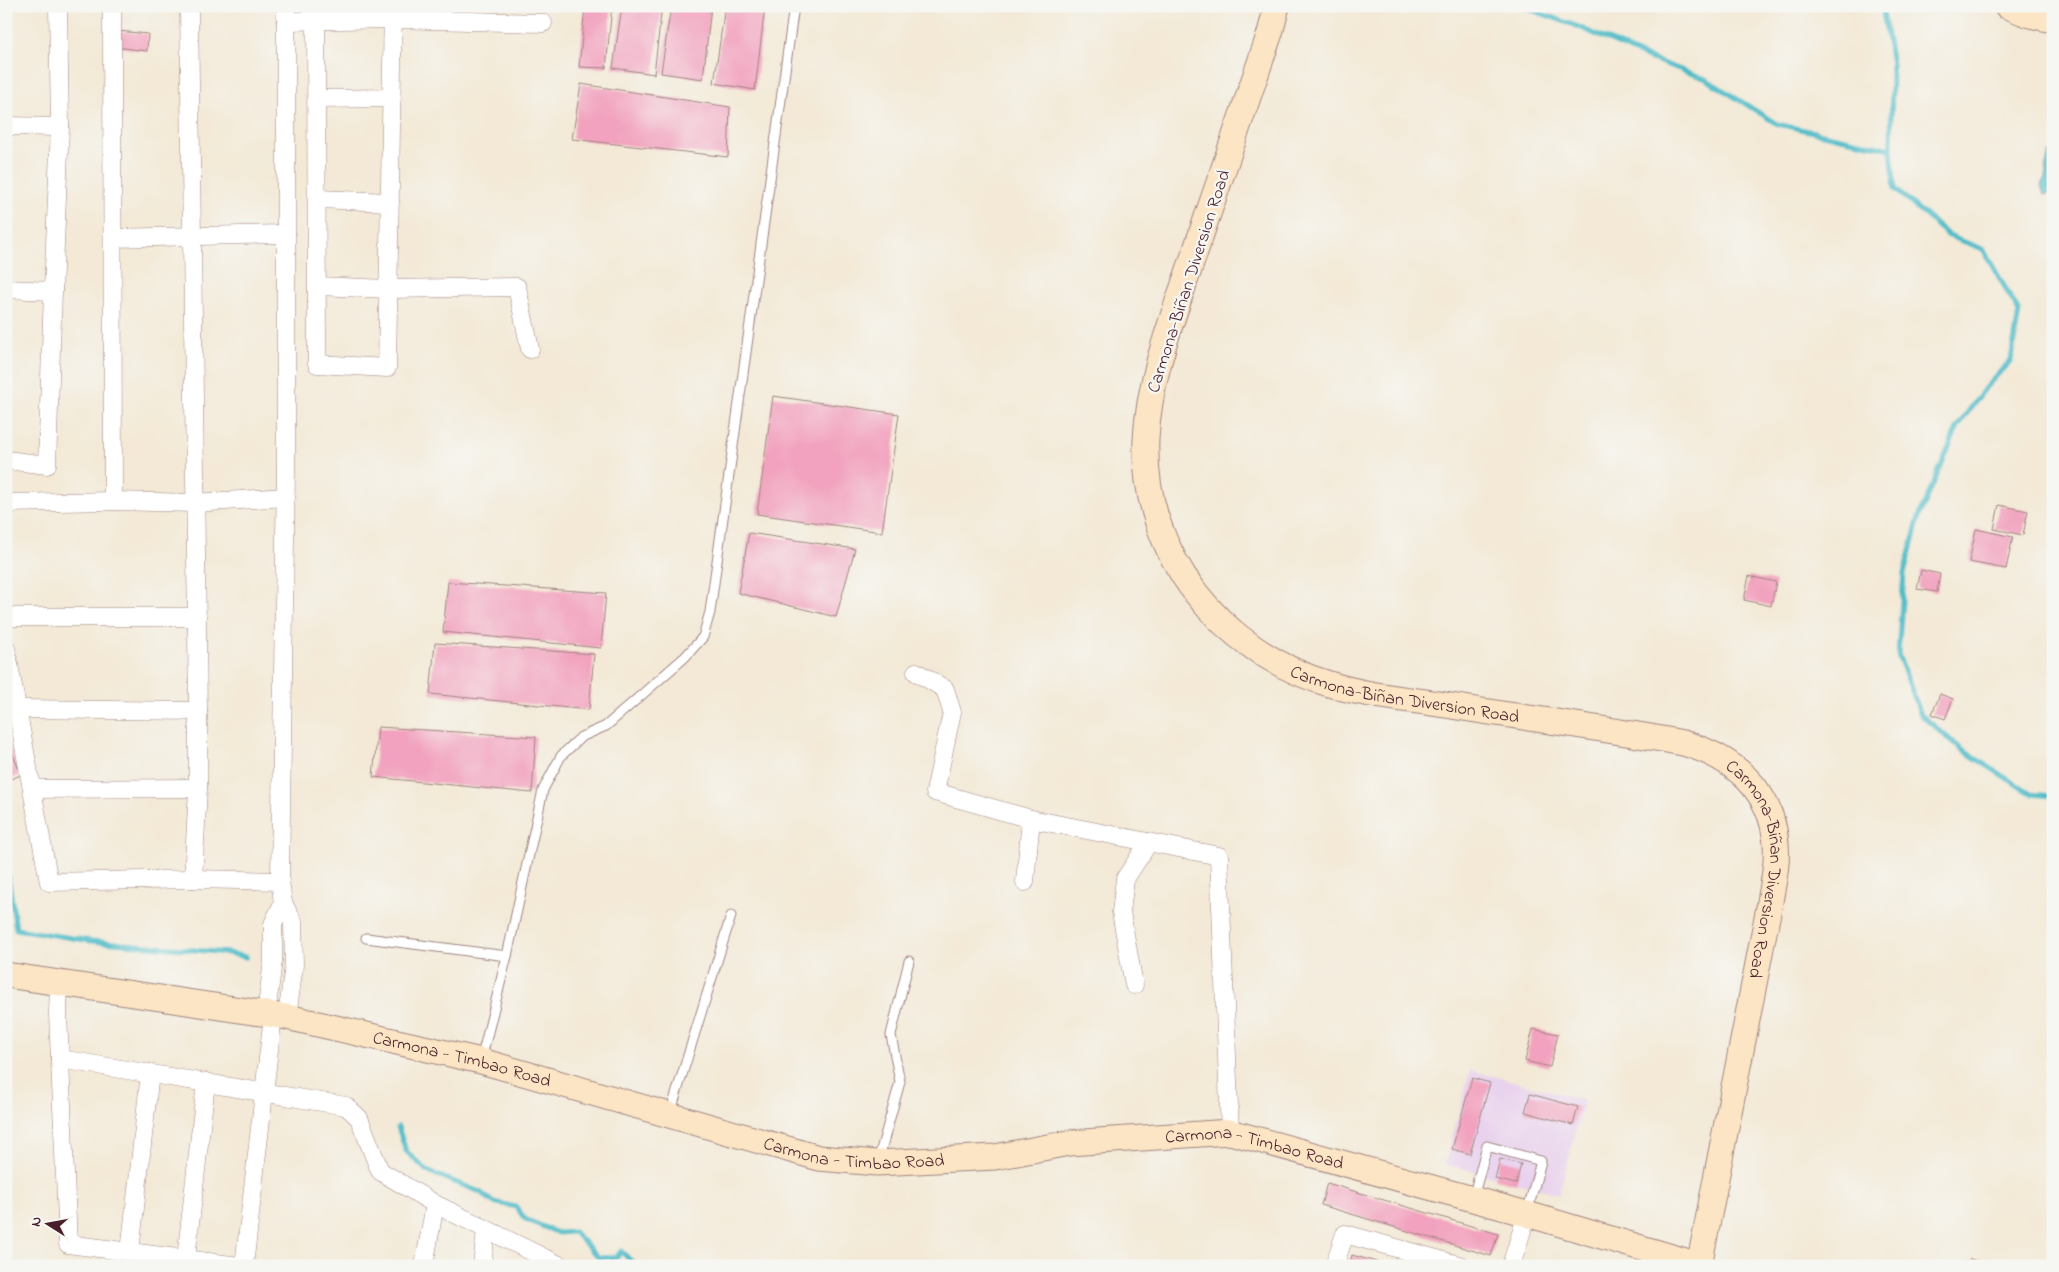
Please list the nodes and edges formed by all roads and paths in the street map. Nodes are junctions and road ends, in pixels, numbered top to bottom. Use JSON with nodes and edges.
{"nodes":[{"id":1,"x":58,"y":6,"type":"edge"},
{"id":2,"x":112,"y":6,"type":"edge"},
{"id":3,"x":189,"y":6,"type":"edge"},
{"id":4,"x":794,"y":6,"type":"edge"},
{"id":5,"x":1277,"y":6,"type":"edge"},
{"id":6,"x":2007,"y":6,"type":"edge"},
{"id":7,"x":316,"y":13,"type":"edge"},
{"id":8,"x":393,"y":13,"type":"edge"},
{"id":9,"x":286,"y":14,"type":"edge"},
{"id":10,"x":2053,"y":20,"type":"edge"},
{"id":11,"x":543,"y":23,"type":"dead end"},
{"id":12,"x":392,"y":98,"type":"junction"},
{"id":13,"x":317,"y":99,"type":"junction"},
{"id":14,"x":6,"y":126,"type":"edge"},
{"id":15,"x":60,"y":127,"type":"junction"},
{"id":16,"x":318,"y":199,"type":"junction"},
{"id":17,"x":390,"y":202,"type":"junction"},
{"id":18,"x":285,"y":234,"type":"junction"},
{"id":19,"x":192,"y":237,"type":"junction"},
{"id":20,"x":113,"y":238,"type":"junction"},
{"id":21,"x":318,"y":286,"type":"junction"},
{"id":22,"x":6,"y":289,"type":"edge"},
{"id":23,"x":388,"y":290,"type":"junction"},
{"id":24,"x":53,"y":291,"type":"junction"},
{"id":25,"x":530,"y":349,"type":"dead end"},
{"id":26,"x":6,"y":460,"type":"edge"},
{"id":27,"x":286,"y":497,"type":"junction"},
{"id":28,"x":113,"y":501,"type":"junction"},
{"id":29,"x":6,"y":503,"type":"edge"},
{"id":30,"x":195,"y":504,"type":"junction"},
{"id":31,"x":6,"y":617,"type":"edge"},
{"id":32,"x":197,"y":617,"type":"junction"},
{"id":33,"x":6,"y":648,"type":"edge"},
{"id":34,"x":916,"y":672,"type":"dead end"},
{"id":35,"x":18,"y":709,"type":"junction"},
{"id":36,"x":198,"y":712,"type":"junction"},
{"id":37,"x":32,"y":788,"type":"junction"},
{"id":38,"x":198,"y":788,"type":"junction"},
{"id":39,"x":1031,"y":819,"type":"junction"},
{"id":40,"x":1149,"y":842,"type":"junction"},
{"id":41,"x":193,"y":879,"type":"junction"},
{"id":42,"x":280,"y":881,"type":"junction"},
{"id":43,"x":1025,"y":882,"type":"dead end"},
{"id":44,"x":731,"y":916,"type":"dead end"},
{"id":45,"x":366,"y":938,"type":"dead end"},
{"id":46,"x":507,"y":956,"type":"junction"},
{"id":47,"x":909,"y":961,"type":"dead end"},
{"id":48,"x":6,"y":975,"type":"edge"},
{"id":49,"x":59,"y":982,"type":"junction"},
{"id":50,"x":1134,"y":985,"type":"dead end"},
{"id":51,"x":276,"y":1016,"type":"junction"},
{"id":52,"x":60,"y":1058,"type":"junction"},
{"id":53,"x":481,"y":1062,"type":"junction"},
{"id":54,"x":150,"y":1073,"type":"junction"},
{"id":55,"x":206,"y":1082,"type":"junction"},
{"id":56,"x":264,"y":1092,"type":"junction"},
{"id":57,"x":669,"y":1117,"type":"junction"},
{"id":58,"x":1230,"y":1132,"type":"junction"},
{"id":59,"x":877,"y":1164,"type":"junction"},
{"id":60,"x":1473,"y":1199,"type":"junction"},
{"id":61,"x":435,"y":1204,"type":"junction"},
{"id":62,"x":1527,"y":1214,"type":"junction"},
{"id":63,"x":486,"y":1230,"type":"junction"},
{"id":64,"x":130,"y":1252,"type":"junction"},
{"id":65,"x":186,"y":1259,"type":"junction"},
{"id":66,"x":537,"y":1260,"type":"edge"},
{"id":67,"x":1700,"y":1265,"type":"edge"},
{"id":68,"x":239,"y":1266,"type":"edge"},
{"id":69,"x":244,"y":1266,"type":"edge"},
{"id":70,"x":424,"y":1266,"type":"edge"},
{"id":71,"x":482,"y":1266,"type":"edge"},
{"id":72,"x":560,"y":1266,"type":"edge"},
{"id":73,"x":1334,"y":1266,"type":"edge"},
{"id":74,"x":1462,"y":1266,"type":"edge"},
{"id":75,"x":1511,"y":1266,"type":"edge"}],
"edges":[{"from":1,"to":15,"type":"street"},
{"from":2,"to":20,"type":"street"},
{"from":3,"to":19,"type":"street"},
{"from":4,"to":46,"type":"lane"},
{"from":5,"to":67,"type":"main road","name":"Carmona-Biñan Diversion Road"},
{"from":6,"to":10,"type":"main road"},
{"from":7,"to":8,"type":"street"},
{"from":7,"to":9,"type":"street"},
{"from":7,"to":13,"type":"street"},
{"from":8,"to":11,"type":"street"},
{"from":8,"to":12,"type":"street"},
{"from":9,"to":18,"type":"street"},
{"from":12,"to":13,"type":"street"},
{"from":12,"to":17,"type":"street"},
{"from":13,"to":16,"type":"street"},
{"from":14,"to":15,"type":"street"},
{"from":15,"to":24,"type":"street"},
{"from":16,"to":17,"type":"street"},
{"from":16,"to":21,"type":"street"},
{"from":17,"to":23,"type":"street"},
{"from":18,"to":19,"type":"street"},
{"from":18,"to":27,"type":"street"},
{"from":19,"to":20,"type":"street"},
{"from":19,"to":30,"type":"street"},
{"from":20,"to":28,"type":"street"},
{"from":21,"to":23,"type":"street"},
{"from":21,"to":23,"type":"street"},
{"from":22,"to":24,"type":"street"},
{"from":23,"to":25,"type":"street"},
{"from":24,"to":26,"type":"street"},
{"from":27,"to":30,"type":"street"},
{"from":27,"to":42,"type":"street"},
{"from":28,"to":29,"type":"street"},
{"from":28,"to":30,"type":"street"},
{"from":30,"to":32,"type":"street"},
{"from":31,"to":32,"type":"street"},
{"from":32,"to":36,"type":"street"},
{"from":33,"to":35,"type":"street"},
{"from":34,"to":39,"type":"street"},
{"from":35,"to":36,"type":"street"},
{"from":35,"to":37,"type":"street"},
{"from":36,"to":38,"type":"street"},
{"from":37,"to":38,"type":"street"},
{"from":37,"to":41,"type":"street"},
{"from":38,"to":41,"type":"street"},
{"from":39,"to":40,"type":"street"},
{"from":39,"to":43,"type":"street"},
{"from":40,"to":50,"type":"street"},
{"from":40,"to":58,"type":"street"},
{"from":41,"to":42,"type":"street"},
{"from":42,"to":51,"type":"street"},
{"from":44,"to":57,"type":"lane"},
{"from":45,"to":46,"type":"lane"},
{"from":46,"to":53,"type":"lane"},
{"from":47,"to":59,"type":"lane"},
{"from":48,"to":49,"type":"main road","name":"Carmona - Timbao Road"},
{"from":49,"to":51,"type":"main road","name":"Carmona - Timbao Road"},
{"from":49,"to":52,"type":"street"},
{"from":51,"to":53,"type":"main road","name":"Carmona - Timbao Road"},
{"from":51,"to":56,"type":"street"},
{"from":52,"to":54,"type":"street"},
{"from":52,"to":64,"type":"street"},
{"from":53,"to":57,"type":"main road","name":"Carmona - Timbao Road"},
{"from":54,"to":55,"type":"street"},
{"from":54,"to":64,"type":"street"},
{"from":55,"to":56,"type":"street"},
{"from":55,"to":65,"type":"street"},
{"from":56,"to":61,"type":"street"},
{"from":56,"to":69,"type":"street"},
{"from":57,"to":59,"type":"main road","name":"Carmona - Timbao Road"},
{"from":58,"to":59,"type":"main road","name":"Carmona - Timbao Road"},
{"from":58,"to":60,"type":"main road","name":"Carmona - Timbao Road"},
{"from":60,"to":62,"type":"main road","name":"Carmona - Timbao Road"},
{"from":60,"to":62,"type":"lane"},
{"from":61,"to":63,"type":"street"},
{"from":61,"to":70,"type":"street"},
{"from":62,"to":67,"type":"main road","name":"Carmona - Timbao Road"},
{"from":62,"to":75,"type":"street"},
{"from":63,"to":66,"type":"street"},
{"from":63,"to":71,"type":"street"},
{"from":64,"to":65,"type":"street"},
{"from":65,"to":68,"type":"street"},
{"from":66,"to":72,"type":"street"},
{"from":73,"to":74,"type":"street"}]}
